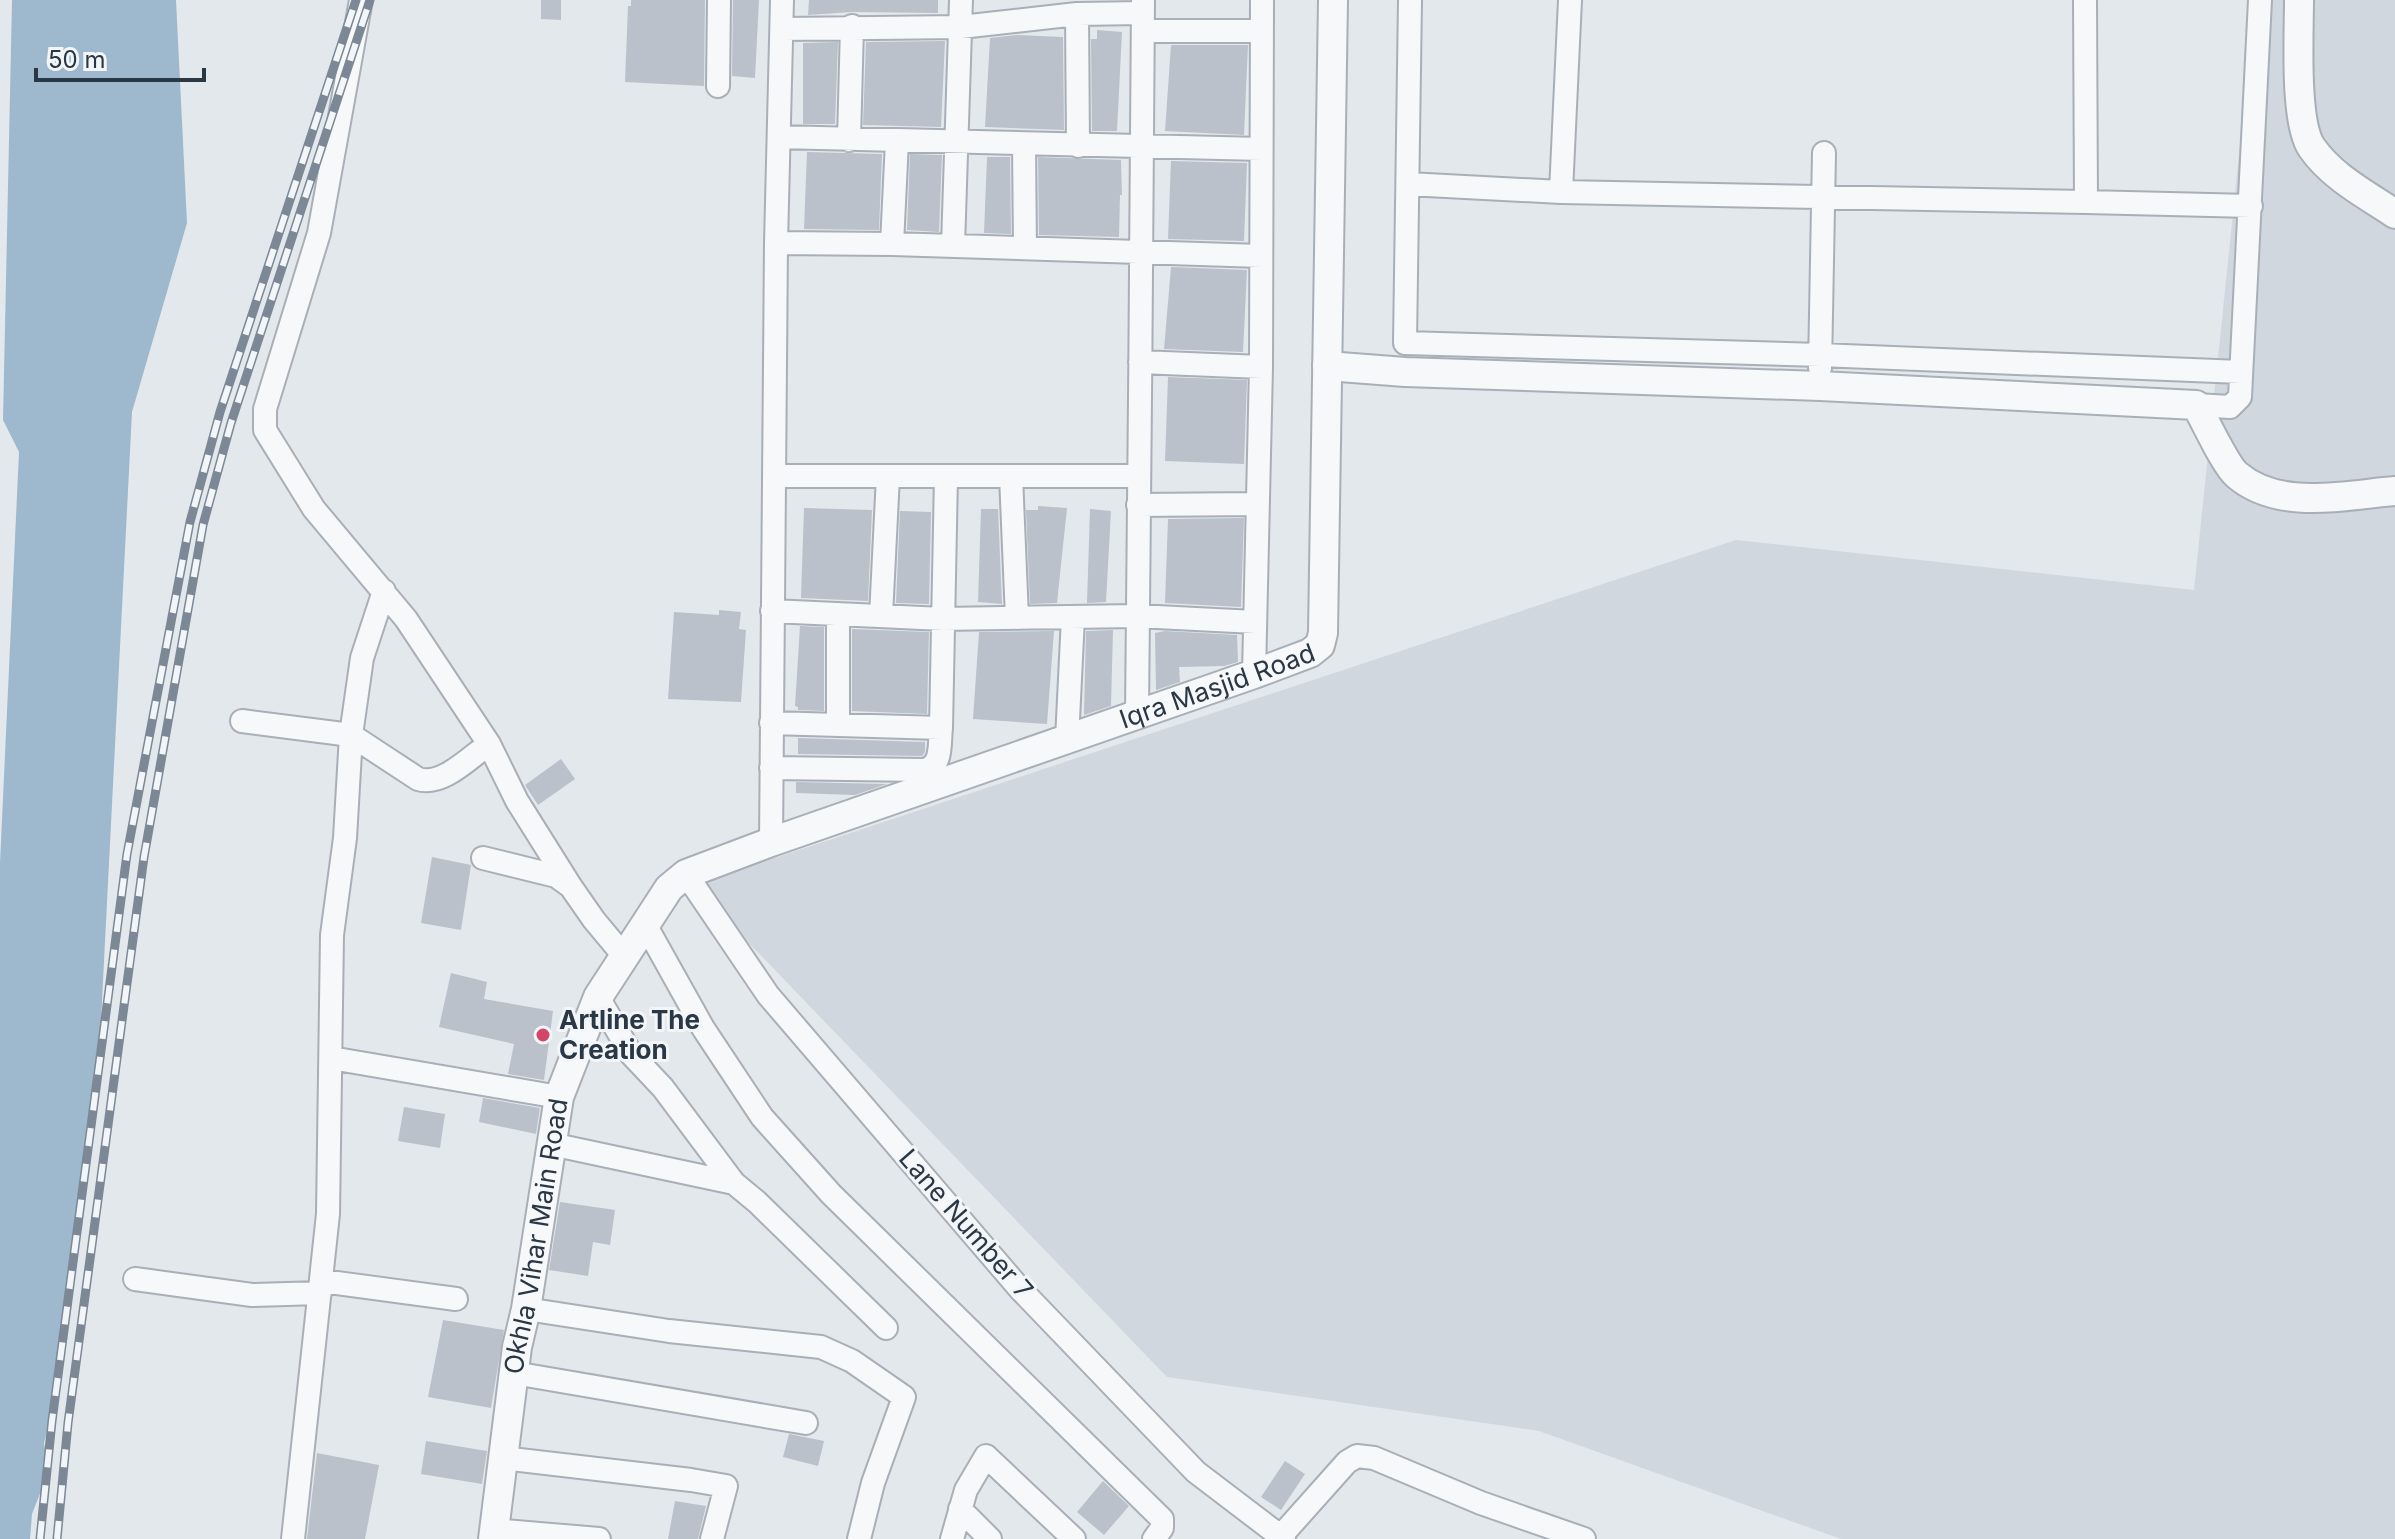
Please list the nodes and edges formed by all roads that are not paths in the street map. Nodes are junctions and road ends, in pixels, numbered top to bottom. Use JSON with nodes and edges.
{"nodes":[{"id":1,"x":361,"y":0,"type":"edge"},
{"id":2,"x":719,"y":0,"type":"edge"},
{"id":3,"x":782,"y":0,"type":"edge"},
{"id":4,"x":961,"y":0,"type":"edge"},
{"id":5,"x":1262,"y":0,"type":"edge"},
{"id":6,"x":1333,"y":0,"type":"edge"},
{"id":7,"x":1410,"y":0,"type":"edge"},
{"id":8,"x":1570,"y":0,"type":"edge"},
{"id":9,"x":2085,"y":0,"type":"edge"},
{"id":10,"x":2260,"y":0,"type":"edge"},
{"id":11,"x":2299,"y":0,"type":"edge"},
{"id":12,"x":1077,"y":14,"type":"junction"},
{"id":13,"x":1143,"y":15,"type":"edge"},
{"id":14,"x":852,"y":26,"type":"junction"},
{"id":15,"x":961,"y":27,"type":"junction"},
{"id":16,"x":783,"y":29,"type":"junction"},
{"id":17,"x":1262,"y":31,"type":"junction"},
{"id":18,"x":718,"y":86,"type":"dead end"},
{"id":19,"x":779,"y":137,"type":"junction"},
{"id":20,"x":849,"y":140,"type":"junction"},
{"id":21,"x":897,"y":141,"type":"junction"},
{"id":22,"x":957,"y":143,"type":"junction"},
{"id":23,"x":1024,"y":145,"type":"junction"},
{"id":24,"x":1078,"y":146,"type":"junction"},
{"id":25,"x":1141,"y":147,"type":"junction"},
{"id":26,"x":1261,"y":149,"type":"junction"},
{"id":27,"x":1824,"y":153,"type":"dead end"},
{"id":28,"x":1408,"y":184,"type":"junction"},
{"id":29,"x":1561,"y":192,"type":"junction"},
{"id":30,"x":1823,"y":195,"type":"junction"},
{"id":31,"x":2086,"y":202,"type":"junction"},
{"id":32,"x":2251,"y":206,"type":"junction"},
{"id":33,"x":2395,"y":214,"type":"edge"},
{"id":34,"x":776,"y":243,"type":"junction"},
{"id":35,"x":892,"y":244,"type":"junction"},
{"id":36,"x":953,"y":246,"type":"junction"},
{"id":37,"x":1025,"y":248,"type":"junction"},
{"id":38,"x":1144,"y":254,"type":"junction"},
{"id":39,"x":1261,"y":256,"type":"junction"},
{"id":40,"x":1820,"y":355,"type":"junction"},
{"id":41,"x":1140,"y":362,"type":"junction"},
{"id":42,"x":1327,"y":366,"type":"junction"},
{"id":43,"x":1261,"y":367,"type":"junction"},
{"id":44,"x":2241,"y":372,"type":"junction"},
{"id":45,"x":1820,"y":386,"type":"junction"},
{"id":46,"x":2196,"y":405,"type":"junction"},
{"id":47,"x":774,"y":476,"type":"junction"},
{"id":48,"x":888,"y":476,"type":"junction"},
{"id":49,"x":946,"y":476,"type":"junction"},
{"id":50,"x":1011,"y":476,"type":"junction"},
{"id":51,"x":1138,"y":476,"type":"junction"},
{"id":52,"x":2395,"y":491,"type":"edge"},
{"id":53,"x":1257,"y":504,"type":"junction"},
{"id":54,"x":1138,"y":505,"type":"junction"},
{"id":55,"x":384,"y":591,"type":"junction"},
{"id":56,"x":772,"y":611,"type":"junction"},
{"id":57,"x":838,"y":614,"type":"junction"},
{"id":58,"x":881,"y":616,"type":"junction"},
{"id":59,"x":1137,"y":616,"type":"junction"},
{"id":60,"x":1073,"y":617,"type":"junction"},
{"id":61,"x":1017,"y":618,"type":"junction"},
{"id":62,"x":943,"y":619,"type":"junction"},
{"id":63,"x":1255,"y":622,"type":"junction"},
{"id":64,"x":1254,"y":674,"type":"junction"},
{"id":65,"x":1137,"y":715,"type":"junction"},
{"id":66,"x":242,"y":721,"type":"dead end"},
{"id":67,"x":771,"y":723,"type":"junction"},
{"id":68,"x":838,"y":725,"type":"junction"},
{"id":69,"x":941,"y":728,"type":"junction"},
{"id":70,"x":351,"y":735,"type":"junction"},
{"id":71,"x":1067,"y":740,"type":"junction"},
{"id":72,"x":489,"y":744,"type":"junction"},
{"id":73,"x":771,"y":768,"type":"junction"},
{"id":74,"x":771,"y":842,"type":"junction"},
{"id":75,"x":483,"y":858,"type":"dead end"},
{"id":76,"x":686,"y":874,"type":"junction"},
{"id":77,"x":571,"y":887,"type":"junction"},
{"id":78,"x":646,"y":926,"type":"junction"},
{"id":79,"x":624,"y":956,"type":"junction"},
{"id":80,"x":598,"y":997,"type":"junction"},
{"id":81,"x":331,"y":1058,"type":"junction"},
{"id":82,"x":559,"y":1097,"type":"junction"},
{"id":83,"x":551,"y":1144,"type":"junction"},
{"id":84,"x":734,"y":1183,"type":"junction"},
{"id":85,"x":135,"y":1279,"type":"dead end"},
{"id":86,"x":321,"y":1287,"type":"junction"},
{"id":87,"x":456,"y":1299,"type":"dead end"},
{"id":88,"x":526,"y":1309,"type":"junction"},
{"id":89,"x":886,"y":1328,"type":"dead end"},
{"id":90,"x":514,"y":1373,"type":"junction"},
{"id":91,"x":806,"y":1423,"type":"dead end"},
{"id":92,"x":503,"y":1458,"type":"junction"},
{"id":93,"x":960,"y":1509,"type":"junction"},
{"id":94,"x":494,"y":1534,"type":"edge"},
{"id":95,"x":1282,"y":1538,"type":"edge"},
{"id":96,"x":293,"y":1539,"type":"edge"},
{"id":97,"x":599,"y":1539,"type":"edge"},
{"id":98,"x":712,"y":1539,"type":"edge"},
{"id":99,"x":859,"y":1539,"type":"edge"},
{"id":100,"x":952,"y":1539,"type":"edge"},
{"id":101,"x":990,"y":1539,"type":"edge"},
{"id":102,"x":1074,"y":1539,"type":"edge"},
{"id":103,"x":1154,"y":1539,"type":"edge"},
{"id":104,"x":1584,"y":1539,"type":"edge"}],
"edges":[{"from":1,"to":55,"type":"street"},
{"from":2,"to":18,"type":"street"},
{"from":3,"to":16,"type":"street"},
{"from":4,"to":15,"type":"street"},
{"from":5,"to":17,"type":"street"},
{"from":6,"to":42,"type":"street","name":"Iqra Masjid Road"},
{"from":7,"to":28,"type":"street"},
{"from":8,"to":29,"type":"street"},
{"from":9,"to":31,"type":"street"},
{"from":10,"to":32,"type":"street"},
{"from":11,"to":33,"type":"street"},
{"from":12,"to":13,"type":"street"},
{"from":12,"to":15,"type":"street"},
{"from":12,"to":24,"type":"street"},
{"from":13,"to":17,"type":"street"},
{"from":13,"to":25,"type":"street"},
{"from":14,"to":15,"type":"street"},
{"from":14,"to":16,"type":"street"},
{"from":14,"to":20,"type":"street"},
{"from":15,"to":22,"type":"street"},
{"from":16,"to":19,"type":"street"},
{"from":17,"to":26,"type":"street"},
{"from":19,"to":20,"type":"street"},
{"from":19,"to":34,"type":"street"},
{"from":20,"to":21,"type":"street"},
{"from":21,"to":22,"type":"street"},
{"from":21,"to":35,"type":"street"},
{"from":22,"to":23,"type":"street"},
{"from":22,"to":36,"type":"street"},
{"from":23,"to":24,"type":"street"},
{"from":23,"to":37,"type":"street"},
{"from":24,"to":25,"type":"street"},
{"from":25,"to":26,"type":"street"},
{"from":25,"to":38,"type":"street"},
{"from":26,"to":39,"type":"street"},
{"from":27,"to":30,"type":"street"},
{"from":28,"to":29,"type":"street"},
{"from":28,"to":40,"type":"street"},
{"from":29,"to":30,"type":"street"},
{"from":30,"to":31,"type":"street"},
{"from":30,"to":40,"type":"street"},
{"from":31,"to":32,"type":"street"},
{"from":32,"to":44,"type":"street"},
{"from":34,"to":35,"type":"street"},
{"from":34,"to":47,"type":"street"},
{"from":35,"to":36,"type":"street"},
{"from":36,"to":37,"type":"street"},
{"from":37,"to":38,"type":"street"},
{"from":38,"to":39,"type":"street"},
{"from":38,"to":41,"type":"street"},
{"from":39,"to":43,"type":"street"},
{"from":40,"to":44,"type":"street"},
{"from":40,"to":45,"type":"street"},
{"from":41,"to":43,"type":"street"},
{"from":41,"to":51,"type":"street"},
{"from":42,"to":45,"type":"street"},
{"from":42,"to":64,"type":"street","name":"Iqra Masjid Road"},
{"from":43,"to":53,"type":"street"},
{"from":44,"to":46,"type":"street"},
{"from":45,"to":46,"type":"street"},
{"from":46,"to":52,"type":"street"},
{"from":47,"to":48,"type":"street"},
{"from":47,"to":56,"type":"street"},
{"from":48,"to":49,"type":"street"},
{"from":48,"to":58,"type":"street"},
{"from":49,"to":50,"type":"street"},
{"from":49,"to":62,"type":"street"},
{"from":50,"to":51,"type":"street"},
{"from":50,"to":61,"type":"street"},
{"from":51,"to":54,"type":"street"},
{"from":53,"to":54,"type":"street"},
{"from":53,"to":63,"type":"street"},
{"from":54,"to":59,"type":"street"},
{"from":55,"to":70,"type":"street"},
{"from":55,"to":72,"type":"street"},
{"from":56,"to":57,"type":"street"},
{"from":56,"to":67,"type":"street"},
{"from":57,"to":58,"type":"street"},
{"from":57,"to":68,"type":"street"},
{"from":58,"to":62,"type":"street"},
{"from":59,"to":60,"type":"street"},
{"from":59,"to":63,"type":"street"},
{"from":59,"to":65,"type":"street"},
{"from":60,"to":61,"type":"street"},
{"from":60,"to":71,"type":"street"},
{"from":61,"to":62,"type":"street"},
{"from":62,"to":69,"type":"street"},
{"from":63,"to":64,"type":"street"},
{"from":64,"to":65,"type":"street","name":"Iqra Masjid Road"},
{"from":65,"to":71,"type":"street","name":"Iqra Masjid Road"},
{"from":66,"to":70,"type":"street"},
{"from":67,"to":68,"type":"street"},
{"from":67,"to":73,"type":"street"},
{"from":68,"to":69,"type":"street"},
{"from":69,"to":73,"type":"street"},
{"from":70,"to":72,"type":"street"},
{"from":70,"to":81,"type":"street"},
{"from":71,"to":74,"type":"street","name":"Iqra Masjid Road"},
{"from":72,"to":77,"type":"street"},
{"from":73,"to":74,"type":"street"},
{"from":74,"to":76,"type":"street","name":"Iqra Masjid Road"},
{"from":75,"to":77,"type":"street"},
{"from":76,"to":78,"type":"street","name":"Okhla Vihar Main Road"},
{"from":76,"to":95,"type":"street","name":"Lane Number 7"},
{"from":77,"to":79,"type":"street"},
{"from":78,"to":79,"type":"street","name":"Okhla Vihar Main Road"},
{"from":78,"to":103,"type":"street"},
{"from":79,"to":80,"type":"street","name":"Okhla Vihar Main Road"},
{"from":80,"to":82,"type":"street","name":"Okhla Vihar Main Road"},
{"from":80,"to":84,"type":"street"},
{"from":81,"to":82,"type":"street"},
{"from":81,"to":86,"type":"street"},
{"from":82,"to":83,"type":"street","name":"Okhla Vihar Main Road"},
{"from":83,"to":84,"type":"street"},
{"from":83,"to":88,"type":"street","name":"Okhla Vihar Main Road"},
{"from":84,"to":89,"type":"street"},
{"from":85,"to":86,"type":"street"},
{"from":86,"to":87,"type":"street"},
{"from":86,"to":96,"type":"street"},
{"from":88,"to":90,"type":"street","name":"Okhla Vihar Main Road"},
{"from":88,"to":99,"type":"street"},
{"from":90,"to":91,"type":"street"},
{"from":90,"to":92,"type":"street","name":"Okhla Vihar Main Road"},
{"from":92,"to":94,"type":"street","name":"Okhla Vihar Main Road"},
{"from":92,"to":98,"type":"street"},
{"from":93,"to":100,"type":"street"},
{"from":93,"to":101,"type":"street"},
{"from":93,"to":102,"type":"street"},
{"from":94,"to":97,"type":"street"},
{"from":95,"to":104,"type":"street"}]}
